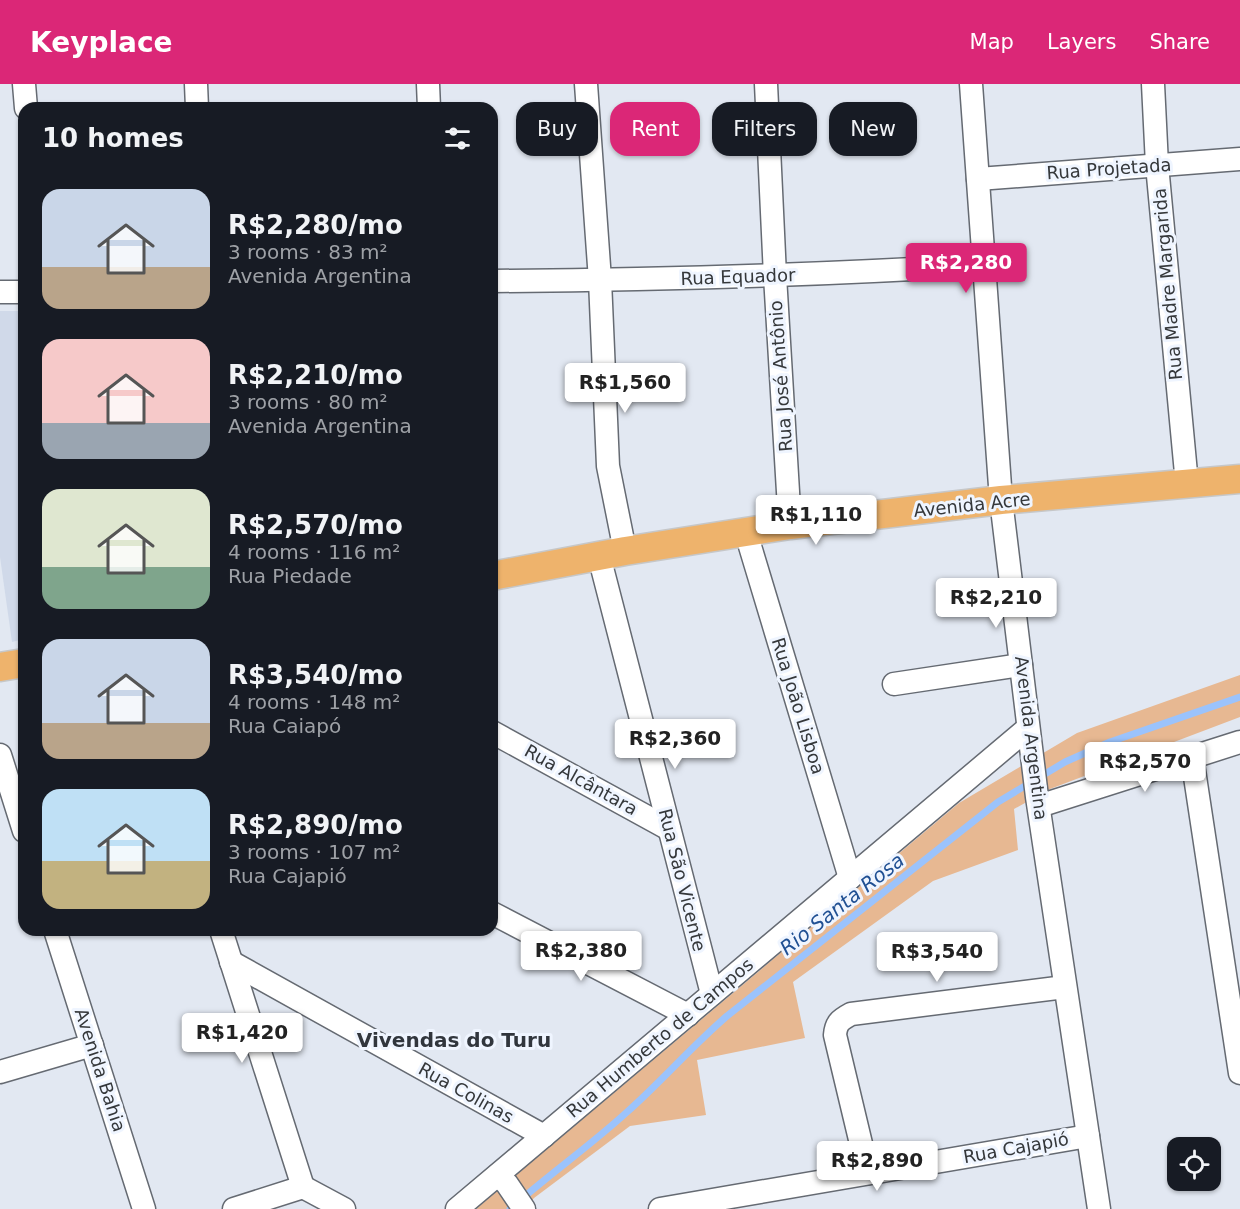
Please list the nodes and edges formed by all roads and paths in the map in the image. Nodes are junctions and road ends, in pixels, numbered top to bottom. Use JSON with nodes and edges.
{"nodes":[{"id":1,"x":24,"y":84,"type":"edge"},
{"id":2,"x":196,"y":84,"type":"edge"},
{"id":3,"x":428,"y":84,"type":"edge"},
{"id":4,"x":586,"y":84,"type":"edge"},
{"id":5,"x":766,"y":84,"type":"edge"},
{"id":6,"x":971,"y":84,"type":"edge"},
{"id":7,"x":1153,"y":84,"type":"edge"},
{"id":8,"x":26,"y":102,"type":"edge"},
{"id":9,"x":197,"y":102,"type":"edge"},
{"id":10,"x":429,"y":102,"type":"edge"},
{"id":11,"x":1240,"y":159,"type":"edge"},
{"id":12,"x":1157,"y":165,"type":"junction"},
{"id":13,"x":978,"y":179,"type":"junction"},
{"id":14,"x":984,"y":265,"type":"junction"},
{"id":15,"x":775,"y":276,"type":"junction"},
{"id":16,"x":600,"y":280,"type":"junction"},
{"id":17,"x":498,"y":281,"type":"edge"},
{"id":18,"x":0,"y":292,"type":"edge"},
{"id":19,"x":18,"y":292,"type":"edge"},
{"id":20,"x":1240,"y":479,"type":"edge"},
{"id":21,"x":1187,"y":484,"type":"junction"},
{"id":22,"x":1001,"y":501,"type":"junction"},
{"id":23,"x":790,"y":525,"type":"junction"},
{"id":24,"x":746,"y":533,"type":"junction"},
{"id":25,"x":612,"y":554,"type":"junction"},
{"id":26,"x":498,"y":575,"type":"edge"},
{"id":27,"x":18,"y":664,"type":"edge"},
{"id":28,"x":1021,"y":665,"type":"junction"},
{"id":29,"x":0,"y":667,"type":"edge"},
{"id":30,"x":894,"y":684,"type":"dead end"},
{"id":31,"x":1028,"y":728,"type":"junction"},
{"id":32,"x":498,"y":735,"type":"edge"},
{"id":33,"x":1240,"y":742,"type":"edge"},
{"id":34,"x":0,"y":754,"type":"edge"},
{"id":35,"x":1192,"y":757,"type":"junction"},
{"id":36,"x":1038,"y":802,"type":"junction"},
{"id":37,"x":18,"y":812,"type":"edge"},
{"id":38,"x":669,"y":829,"type":"junction"},
{"id":39,"x":850,"y":878,"type":"junction"},
{"id":40,"x":498,"y":916,"type":"edge"},
{"id":41,"x":57,"y":936,"type":"edge"},
{"id":42,"x":223,"y":936,"type":"edge"},
{"id":43,"x":231,"y":962,"type":"junction"},
{"id":44,"x":1065,"y":987,"type":"junction"},
{"id":45,"x":712,"y":994,"type":"junction"},
{"id":46,"x":688,"y":1015,"type":"junction"},
{"id":47,"x":92,"y":1045,"type":"junction"},
{"id":48,"x":0,"y":1072,"type":"edge"},
{"id":49,"x":1240,"y":1073,"type":"edge"},
{"id":50,"x":544,"y":1136,"type":"junction"},
{"id":51,"x":1088,"y":1136,"type":"junction"},
{"id":52,"x":868,"y":1173,"type":"junction"},
{"id":53,"x":503,"y":1179,"type":"junction"},
{"id":54,"x":303,"y":1186,"type":"junction"},
{"id":55,"x":144,"y":1209,"type":"edge"},
{"id":56,"x":234,"y":1209,"type":"edge"},
{"id":57,"x":344,"y":1209,"type":"edge"},
{"id":58,"x":458,"y":1209,"type":"edge"},
{"id":59,"x":524,"y":1209,"type":"edge"},
{"id":60,"x":660,"y":1209,"type":"edge"},
{"id":61,"x":1099,"y":1209,"type":"edge"}],
"edges":[{"from":1,"to":8,"type":"street"},
{"from":2,"to":9,"type":"street"},
{"from":3,"to":10,"type":"street"},
{"from":4,"to":16,"type":"street","name":"Rua São Vicente"},
{"from":5,"to":15,"type":"street","name":"Rua José Antônio"},
{"from":6,"to":13,"type":"street","name":"Avenida Argentina"},
{"from":7,"to":12,"type":"street","name":"Rua Madre Margarida"},
{"from":11,"to":12,"type":"street","name":"Rua Projetada"},
{"from":12,"to":13,"type":"street","name":"Rua Projetada"},
{"from":12,"to":21,"type":"street","name":"Rua Madre Margarida"},
{"from":13,"to":14,"type":"street","name":"Avenida Argentina"},
{"from":14,"to":15,"type":"street","name":"Rua Equador"},
{"from":14,"to":22,"type":"street","name":"Avenida Argentina"},
{"from":15,"to":16,"type":"street","name":"Rua Equador"},
{"from":15,"to":23,"type":"street","name":"Rua José Antônio"},
{"from":16,"to":17,"type":"street","name":"Rua Equador"},
{"from":16,"to":25,"type":"street","name":"Rua São Vicente"},
{"from":18,"to":19,"type":"street"},
{"from":20,"to":21,"type":"main road","name":"Avenida Acre"},
{"from":21,"to":22,"type":"main road","name":"Avenida Acre"},
{"from":22,"to":23,"type":"main road","name":"Avenida Acre"},
{"from":22,"to":28,"type":"street","name":"Avenida Argentina"},
{"from":23,"to":24,"type":"main road","name":"Avenida Acre"},
{"from":24,"to":25,"type":"main road","name":"Avenida Acre"},
{"from":24,"to":39,"type":"street","name":"Rua João Lisboa"},
{"from":25,"to":26,"type":"main road","name":"Avenida Acre"},
{"from":25,"to":38,"type":"street","name":"Rua São Vicente"},
{"from":27,"to":29,"type":"main road"},
{"from":28,"to":30,"type":"street"},
{"from":28,"to":31,"type":"street","name":"Avenida Argentina"},
{"from":31,"to":36,"type":"street","name":"Avenida Argentina"},
{"from":31,"to":39,"type":"street","name":"Rua Humberto de Campos"},
{"from":32,"to":38,"type":"street","name":"Rua Alcântara"},
{"from":33,"to":35,"type":"street"},
{"from":34,"to":37,"type":"street"},
{"from":35,"to":36,"type":"street"},
{"from":35,"to":49,"type":"street"},
{"from":36,"to":44,"type":"street","name":"Avenida Argentina"},
{"from":38,"to":45,"type":"street","name":"Rua São Vicente"},
{"from":39,"to":45,"type":"street","name":"Rua Humberto de Campos"},
{"from":40,"to":46,"type":"street"},
{"from":41,"to":47,"type":"street","name":"Avenida Bahia"},
{"from":42,"to":43,"type":"street"},
{"from":43,"to":50,"type":"street","name":"Rua Colinas"},
{"from":43,"to":54,"type":"street"},
{"from":44,"to":51,"type":"street","name":"Avenida Argentina"},
{"from":44,"to":52,"type":"street"},
{"from":45,"to":46,"type":"street","name":"Rua Humberto de Campos"},
{"from":46,"to":50,"type":"street","name":"Rua Humberto de Campos"},
{"from":47,"to":48,"type":"street"},
{"from":47,"to":55,"type":"street","name":"Avenida Bahia"},
{"from":50,"to":53,"type":"street","name":"Rua Humberto de Campos"},
{"from":51,"to":52,"type":"street","name":"Rua Cajapió"},
{"from":51,"to":61,"type":"street","name":"Avenida Argentina"},
{"from":52,"to":60,"type":"street","name":"Rua Cajapió"},
{"from":53,"to":58,"type":"street","name":"Rua Humberto de Campos"},
{"from":53,"to":59,"type":"street"},
{"from":54,"to":56,"type":"street"},
{"from":54,"to":57,"type":"street"}]}
